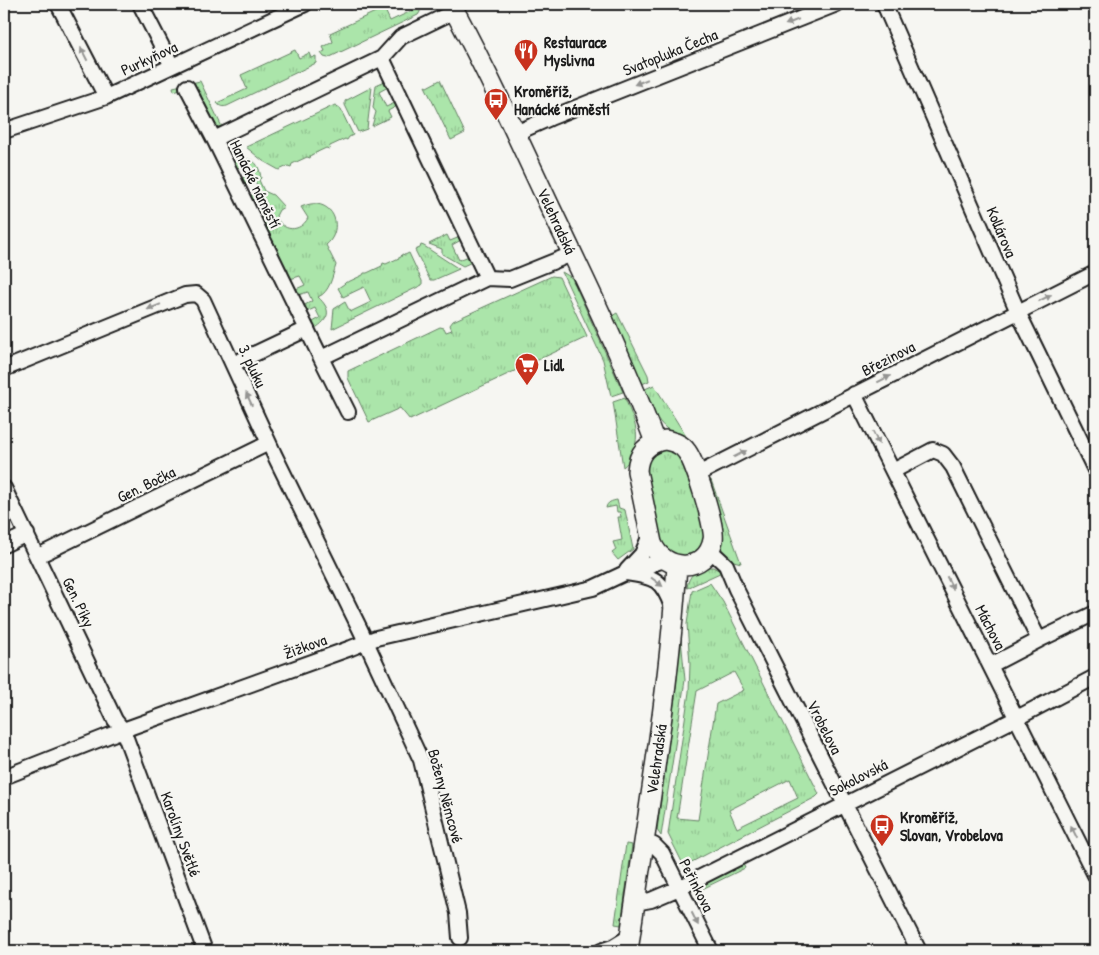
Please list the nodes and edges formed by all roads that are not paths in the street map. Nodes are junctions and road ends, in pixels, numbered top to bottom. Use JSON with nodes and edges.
{"nodes":[{"id":1,"x":58,"y":4,"type":"edge"},
{"id":2,"x":140,"y":4,"type":"edge"},
{"id":3,"x":305,"y":4,"type":"edge"},
{"id":4,"x":837,"y":4,"type":"edge"},
{"id":5,"x":884,"y":4,"type":"edge"},
{"id":6,"x":453,"y":8,"type":"edge"},
{"id":7,"x":382,"y":58,"type":"junction"},
{"id":8,"x":172,"y":66,"type":"junction"},
{"id":9,"x":188,"y":87,"type":"dead end"},
{"id":10,"x":106,"y":97,"type":"junction"},
{"id":11,"x":4,"y":131,"type":"edge"},
{"id":12,"x":516,"y":134,"type":"junction"},
{"id":13,"x":214,"y":139,"type":"junction"},
{"id":14,"x":572,"y":254,"type":"junction"},
{"id":15,"x":1095,"y":273,"type":"edge"},
{"id":16,"x":487,"y":278,"type":"junction"},
{"id":17,"x":1018,"y":312,"type":"junction"},
{"id":18,"x":307,"y":329,"type":"junction"},
{"id":19,"x":321,"y":358,"type":"junction"},
{"id":20,"x":232,"y":364,"type":"junction"},
{"id":21,"x":4,"y":369,"type":"edge"},
{"id":22,"x":854,"y":394,"type":"junction"},
{"id":23,"x":348,"y":412,"type":"dead end"},
{"id":24,"x":655,"y":442,"type":"junction"},
{"id":25,"x":269,"y":443,"type":"junction"},
{"id":26,"x":1095,"y":470,"type":"edge"},
{"id":27,"x":893,"y":471,"type":"junction"},
{"id":28,"x":696,"y":476,"type":"junction"},
{"id":29,"x":4,"y":488,"type":"edge"},
{"id":30,"x":27,"y":534,"type":"junction"},
{"id":31,"x":650,"y":535,"type":"junction"},
{"id":32,"x":4,"y":545,"type":"edge"},
{"id":33,"x":710,"y":550,"type":"junction"},
{"id":34,"x":38,"y":556,"type":"junction"},
{"id":35,"x":670,"y":562,"type":"junction"},
{"id":36,"x":625,"y":573,"type":"junction"},
{"id":37,"x":674,"y":611,"type":"junction"},
{"id":38,"x":1095,"y":613,"type":"edge"},
{"id":39,"x":1039,"y":640,"type":"junction"},
{"id":40,"x":366,"y":642,"type":"junction"},
{"id":41,"x":991,"y":665,"type":"junction"},
{"id":42,"x":1095,"y":677,"type":"edge"},
{"id":43,"x":1017,"y":718,"type":"junction"},
{"id":44,"x":123,"y":730,"type":"junction"},
{"id":45,"x":4,"y":777,"type":"edge"},
{"id":46,"x":844,"y":804,"type":"junction"},
{"id":47,"x":644,"y":842,"type":"junction"},
{"id":48,"x":1095,"y":876,"type":"edge"},
{"id":49,"x":679,"y":888,"type":"junction"},
{"id":50,"x":635,"y":903,"type":"junction"},
{"id":51,"x":460,"y":938,"type":"dead end"},
{"id":52,"x":630,"y":943,"type":"edge"},
{"id":53,"x":205,"y":951,"type":"edge"},
{"id":54,"x":602,"y":951,"type":"edge"},
{"id":55,"x":711,"y":951,"type":"edge"},
{"id":56,"x":919,"y":951,"type":"edge"}],
"edges":[{"from":10,"to":1,"type":"street","one_way":true},
{"from":2,"to":8,"type":"street"},
{"from":3,"to":8,"type":"street","name":"Purkyňova"},
{"from":4,"to":12,"type":"street","name":"Svatopluka Čecha","one_way":true},
{"from":5,"to":17,"type":"street","name":"Kollárova"},
{"from":6,"to":7,"type":"street","name":"Hanácké náměstí"},
{"from":6,"to":12,"type":"main road","name":"Velehradská"},
{"from":7,"to":13,"type":"street","name":"Hanácké náměstí"},
{"from":7,"to":16,"type":"street"},
{"from":8,"to":10,"type":"street","name":"Purkyňova"},
{"from":9,"to":13,"type":"street"},
{"from":10,"to":11,"type":"street","name":"Purkyňova"},
{"from":12,"to":14,"type":"main road","name":"Velehradská"},
{"from":13,"to":18,"type":"street","name":"Hanácké náměstí"},
{"from":14,"to":16,"type":"street"},
{"from":14,"to":24,"type":"main road","name":"Velehradská"},
{"from":17,"to":15,"type":"street","name":"Březinova","one_way":true},
{"from":16,"to":19,"type":"street"},
{"from":22,"to":17,"type":"street","name":"Březinova","one_way":true},
{"from":17,"to":26,"type":"street","name":"Kollárova"},
{"from":18,"to":19,"type":"street","name":"Hanácké náměstí"},
{"from":18,"to":20,"type":"street"},
{"from":19,"to":23,"type":"street","name":"Hanácké náměstí"},
{"from":20,"to":21,"type":"street","name":"3. pluku","one_way":true},
{"from":25,"to":20,"type":"street","name":"3. pluku","one_way":true},
{"from":22,"to":27,"type":"street","name":"Máchova","one_way":true},
{"from":28,"to":22,"type":"street","name":"Březinova","one_way":true},
{"from":24,"to":28,"type":"main road"},
{"from":24,"to":31,"type":"main road"},
{"from":25,"to":34,"type":"street","name":"Gen. Bočka"},
{"from":25,"to":40,"type":"street","name":"3. pluku"},
{"from":27,"to":39,"type":"street"},
{"from":27,"to":41,"type":"street","name":"Máchova","one_way":true},
{"from":28,"to":33,"type":"main road"},
{"from":29,"to":30,"type":"street","name":"Gen. Píky"},
{"from":30,"to":32,"type":"street"},
{"from":30,"to":34,"type":"street","name":"Gen. Píky"},
{"from":31,"to":35,"type":"main road"},
{"from":31,"to":36,"type":"street"},
{"from":33,"to":35,"type":"main road"},
{"from":33,"to":46,"type":"street","name":"Vrobelova"},
{"from":34,"to":44,"type":"street","name":"Gen. Píky"},
{"from":35,"to":36,"type":"street","name":"Žižkova"},
{"from":35,"to":37,"type":"main road","name":"Velehradská"},
{"from":36,"to":37,"type":"street","one_way":true},
{"from":36,"to":40,"type":"street","name":"Žižkova"},
{"from":37,"to":47,"type":"main road","name":"Velehradská"},
{"from":38,"to":39,"type":"street"},
{"from":39,"to":41,"type":"street"},
{"from":40,"to":44,"type":"street","name":"Žižkova"},
{"from":40,"to":51,"type":"street","name":"Boženy Němcové"},
{"from":41,"to":43,"type":"street","name":"Máchova"},
{"from":42,"to":43,"type":"street","name":"Sokolovská"},
{"from":43,"to":46,"type":"street","name":"Sokolovská"},
{"from":48,"to":43,"type":"street","name":"Máchova","one_way":true},
{"from":44,"to":45,"type":"street","name":"Žižkova"},
{"from":44,"to":53,"type":"street","name":"Karolíny Světlé"},
{"from":46,"to":49,"type":"street","name":"Sokolovská"},
{"from":46,"to":56,"type":"street","name":"Vrobelova"},
{"from":47,"to":49,"type":"street","name":"Peřinkova"},
{"from":47,"to":50,"type":"main road","name":"Velehradská"},
{"from":49,"to":50,"type":"street","name":"Sokolovská"},
{"from":49,"to":55,"type":"street","name":"Peřinkova","one_way":true},
{"from":50,"to":52,"type":"main road","name":"Velehradská"},
{"from":52,"to":54,"type":"street"}]}
